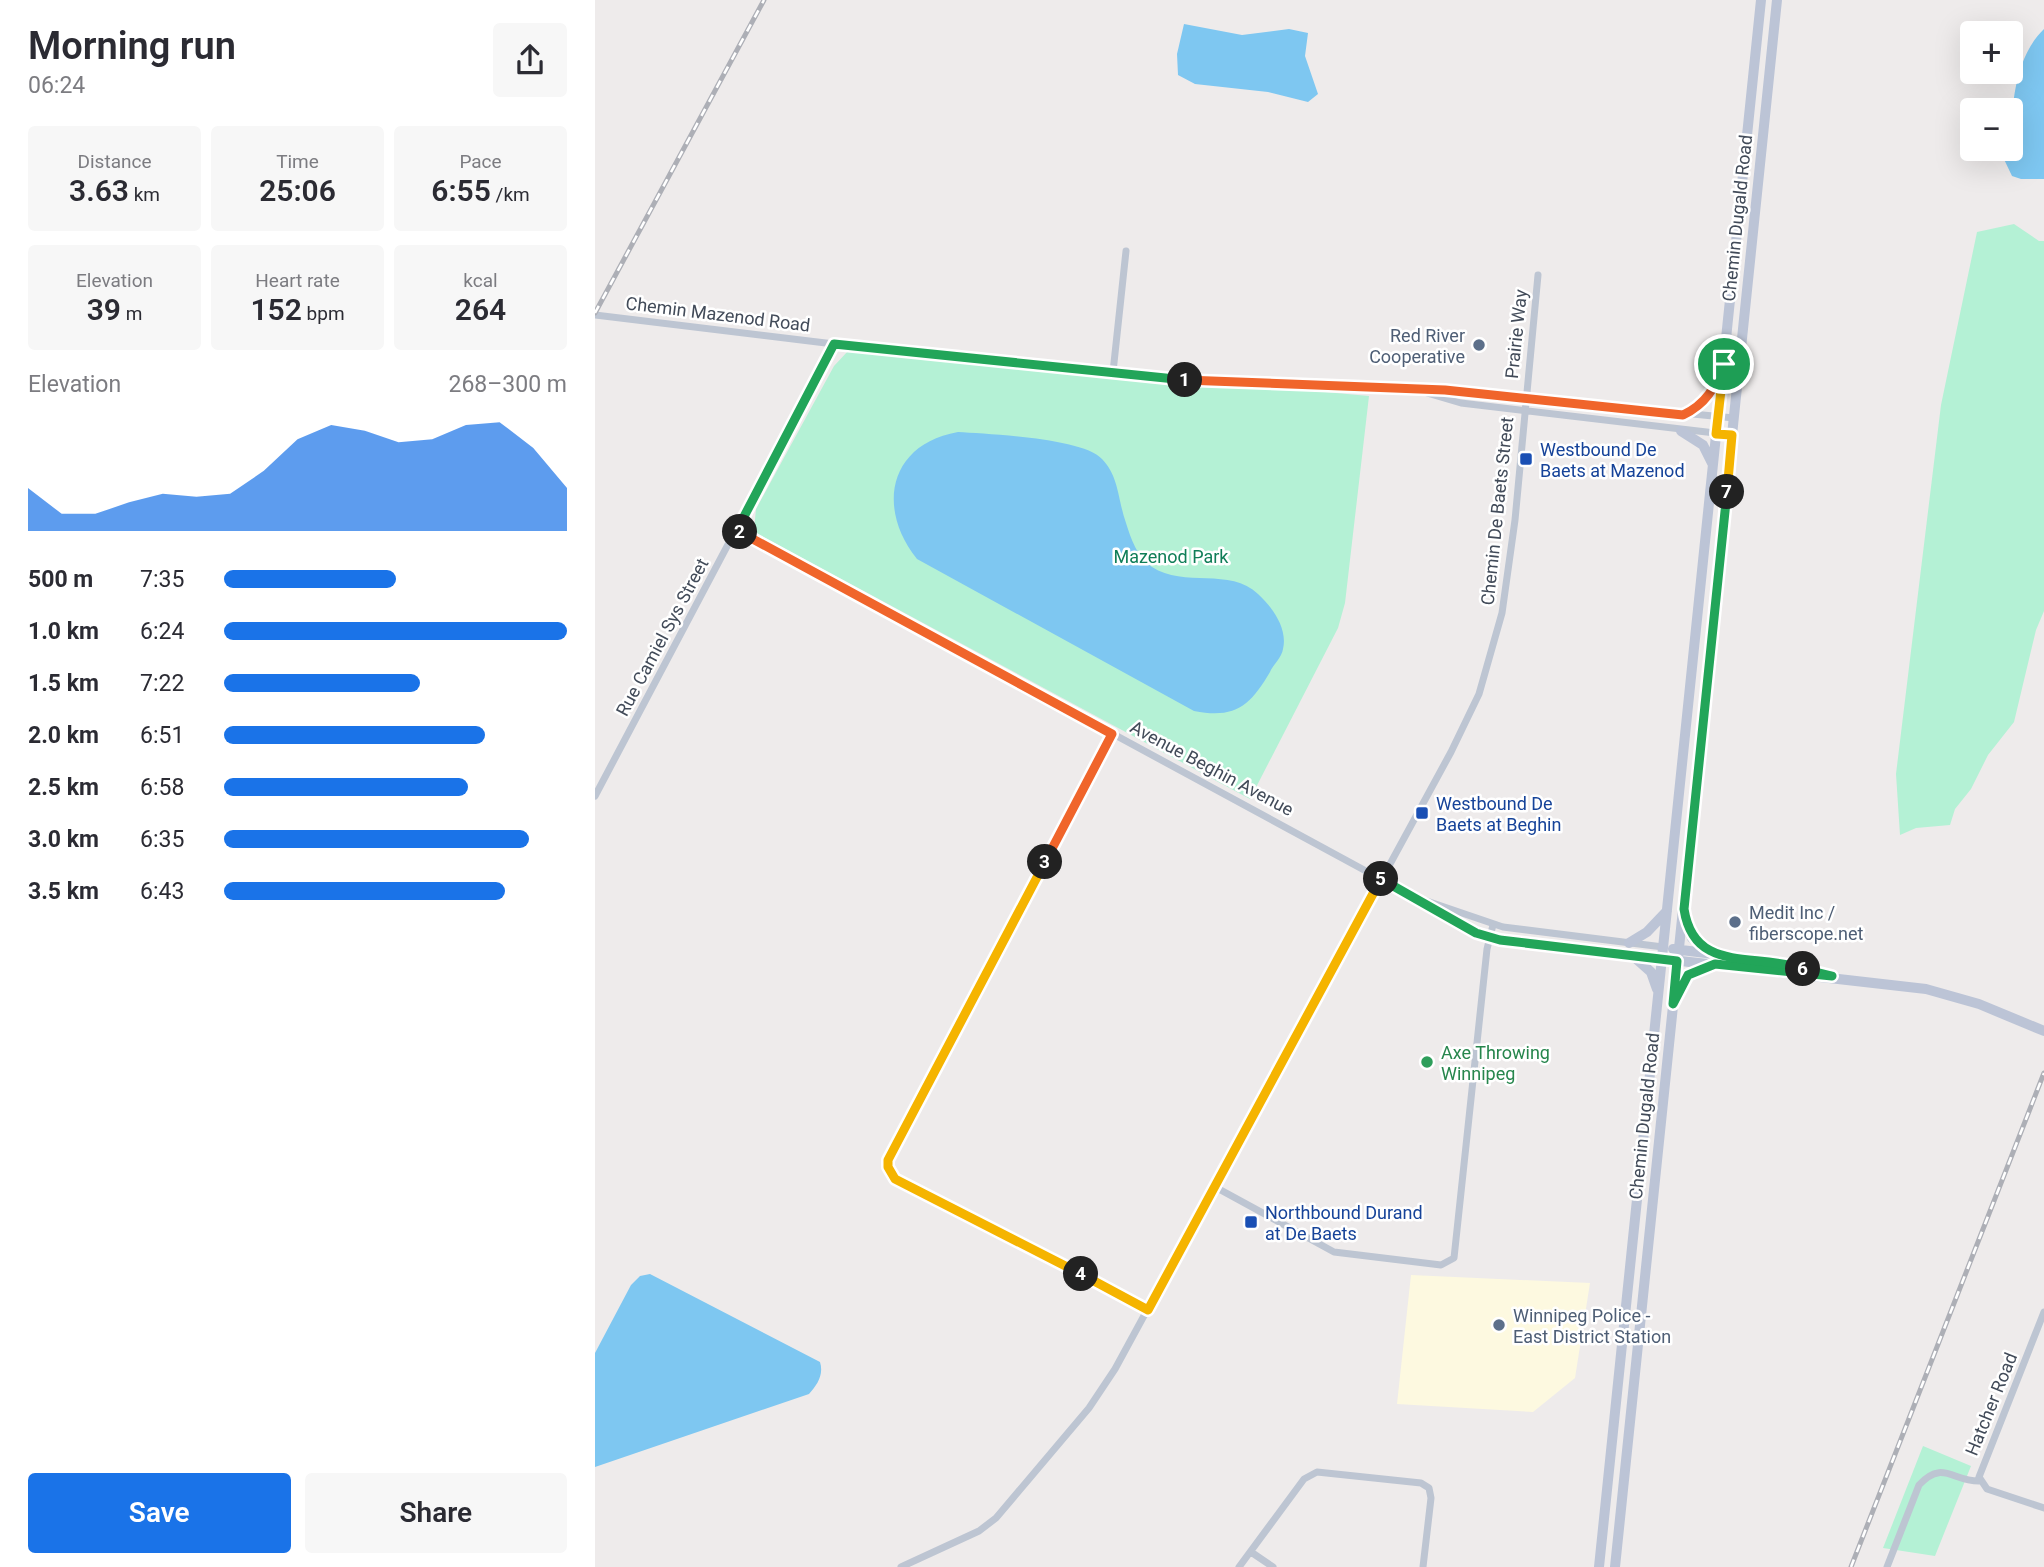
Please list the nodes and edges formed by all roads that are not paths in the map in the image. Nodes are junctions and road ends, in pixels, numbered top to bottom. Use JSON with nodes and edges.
{"nodes":[{"id":1,"x":1761,"y":0,"type":"edge"},
{"id":2,"x":1777,"y":0,"type":"edge"},
{"id":3,"x":1126,"y":251,"type":"dead end"},
{"id":4,"x":1538,"y":275,"type":"dead end"},
{"id":5,"x":595,"y":315,"type":"edge"},
{"id":6,"x":834,"y":344,"type":"junction"},
{"id":7,"x":1724,"y":364,"type":"junction"},
{"id":8,"x":1113,"y":372,"type":"junction"},
{"id":9,"x":1423,"y":391,"type":"junction"},
{"id":10,"x":1525,"y":397,"type":"junction"},
{"id":11,"x":1524,"y":409,"type":"junction"},
{"id":12,"x":1683,"y":415,"type":"junction"},
{"id":13,"x":1718,"y":418,"type":"junction"},
{"id":14,"x":1734,"y":418,"type":"junction"},
{"id":15,"x":1681,"y":431,"type":"junction"},
{"id":16,"x":1716,"y":434,"type":"junction"},
{"id":17,"x":1732,"y":435,"type":"junction"},
{"id":18,"x":1713,"y":468,"type":"junction"},
{"id":19,"x":737,"y":530,"type":"junction"},
{"id":20,"x":1112,"y":734,"type":"junction"},
{"id":21,"x":595,"y":796,"type":"edge"},
{"id":22,"x":1381,"y":879,"type":"junction"},
{"id":23,"x":1412,"y":896,"type":"junction"},
{"id":24,"x":1684,"y":909,"type":"junction"},
{"id":25,"x":1667,"y":911,"type":"junction"},
{"id":26,"x":1493,"y":925,"type":"junction"},
{"id":27,"x":1490,"y":937,"type":"junction"},
{"id":28,"x":1629,"y":943,"type":"junction"},
{"id":29,"x":1663,"y":953,"type":"junction"},
{"id":30,"x":1678,"y":955,"type":"junction"},
{"id":31,"x":1633,"y":956,"type":"junction"},
{"id":32,"x":1716,"y":959,"type":"junction"},
{"id":33,"x":1658,"y":994,"type":"junction"},
{"id":34,"x":1673,"y":1004,"type":"junction"},
{"id":35,"x":2044,"y":1031,"type":"edge"},
{"id":36,"x":1217,"y":1188,"type":"junction"},
{"id":37,"x":1148,"y":1310,"type":"junction"},
{"id":38,"x":2044,"y":1312,"type":"edge"},
{"id":39,"x":2035,"y":1335,"type":"junction"},
{"id":40,"x":2044,"y":1338,"type":"edge"},
{"id":41,"x":1980,"y":1481,"type":"junction"},
{"id":42,"x":2044,"y":1508,"type":"edge"},
{"id":43,"x":1251,"y":1552,"type":"junction"},
{"id":44,"x":901,"y":1567,"type":"edge"},
{"id":45,"x":1240,"y":1567,"type":"edge"},
{"id":46,"x":1273,"y":1567,"type":"edge"},
{"id":47,"x":1423,"y":1567,"type":"edge"},
{"id":48,"x":1599,"y":1567,"type":"edge"},
{"id":49,"x":1615,"y":1567,"type":"edge"},
{"id":50,"x":1887,"y":1567,"type":"edge"}],
"edges":[{"from":1,"to":7,"type":"main road","name":"Chemin Dugald Road"},
{"from":2,"to":14,"type":"main road","name":"Chemin Dugald Road"},
{"from":3,"to":8,"type":"street"},
{"from":4,"to":10,"type":"street","name":"Prairie Way"},
{"from":5,"to":6,"type":"street","name":"Chemin Mazenod Road"},
{"from":6,"to":8,"type":"street","name":"Chemin Mazenod Road"},
{"from":6,"to":19,"type":"street","name":"Rue Camiel Sys Street"},
{"from":7,"to":12,"type":"main road"},
{"from":7,"to":13,"type":"main road","name":"Chemin Dugald Road"},
{"from":8,"to":9,"type":"street","name":"Chemin Mazenod Road"},
{"from":9,"to":10,"type":"street","name":"Chemin Mazenod Road"},
{"from":9,"to":11,"type":"street","name":"Chemin Mazenod Road"},
{"from":10,"to":11,"type":"street","name":"Chemin De Baets Street"},
{"from":10,"to":12,"type":"street","name":"Chemin Mazenod Road"},
{"from":11,"to":15,"type":"street","name":"Chemin Mazenod Road"},
{"from":11,"to":22,"type":"street","name":"Chemin De Baets Street"},
{"from":12,"to":13,"type":"street","name":"Chemin Mazenod Road"},
{"from":13,"to":14,"type":"street","name":"Chemin Mazenod Road"},
{"from":13,"to":16,"type":"main road","name":"Chemin Dugald Road"},
{"from":14,"to":17,"type":"main road","name":"Chemin Dugald Road"},
{"from":15,"to":16,"type":"street","name":"Chemin Mazenod Road"},
{"from":15,"to":18,"type":"main road"},
{"from":16,"to":17,"type":"street","name":"Chemin Mazenod Road"},
{"from":16,"to":18,"type":"main road","name":"Chemin Dugald Road"},
{"from":17,"to":24,"type":"main road","name":"Chemin Dugald Road"},
{"from":18,"to":25,"type":"main road","name":"Chemin Dugald Road"},
{"from":19,"to":20,"type":"street","name":"Avenue Beghin Avenue"},
{"from":19,"to":21,"type":"street","name":"Rue Camiel Sys Street"},
{"from":20,"to":22,"type":"street","name":"Avenue Beghin Avenue"},
{"from":20,"to":37,"type":"street"},
{"from":22,"to":23,"type":"street","name":"Avenue Beghin Avenue"},
{"from":22,"to":36,"type":"street","name":"Chemin De Baets Street"},
{"from":23,"to":26,"type":"street","name":"Avenue Beghin Avenue"},
{"from":23,"to":27,"type":"street","name":"Avenue Beghin Avenue"},
{"from":24,"to":30,"type":"main road","name":"Chemin Dugald Road"},
{"from":24,"to":32,"type":"main road"},
{"from":25,"to":28,"type":"main road"},
{"from":25,"to":29,"type":"main road","name":"Chemin Dugald Road"},
{"from":26,"to":27,"type":"street"},
{"from":26,"to":28,"type":"street","name":"Avenue Beghin Avenue"},
{"from":27,"to":31,"type":"street","name":"Avenue Beghin Avenue"},
{"from":27,"to":36,"type":"street"},
{"from":28,"to":29,"type":"street","name":"Avenue Beghin Avenue"},
{"from":29,"to":30,"type":"main road","name":"Avenue Beghin Avenue"},
{"from":29,"to":31,"type":"street","name":"Avenue Beghin Avenue"},
{"from":29,"to":33,"type":"main road","name":"Chemin Dugald Road"},
{"from":30,"to":32,"type":"main road","name":"Avenue Beghin Avenue"},
{"from":30,"to":34,"type":"main road","name":"Chemin Dugald Road"},
{"from":31,"to":33,"type":"main road"},
{"from":32,"to":34,"type":"main road"},
{"from":32,"to":35,"type":"main road","name":"Avenue Beghin Avenue"},
{"from":33,"to":48,"type":"main road","name":"Chemin Dugald Road"},
{"from":34,"to":49,"type":"main road","name":"Chemin Dugald Road"},
{"from":36,"to":37,"type":"street","name":"Chemin De Baets Street"},
{"from":37,"to":44,"type":"street","name":"Chemin De Baets Street"},
{"from":38,"to":39,"type":"street","name":"Hatcher Road"},
{"from":39,"to":40,"type":"street"},
{"from":39,"to":41,"type":"street","name":"Hatcher Road"},
{"from":41,"to":42,"type":"street","name":"Hatcher Road"},
{"from":41,"to":50,"type":"street"},
{"from":43,"to":45,"type":"street"},
{"from":43,"to":46,"type":"street"},
{"from":43,"to":47,"type":"street"}]}
